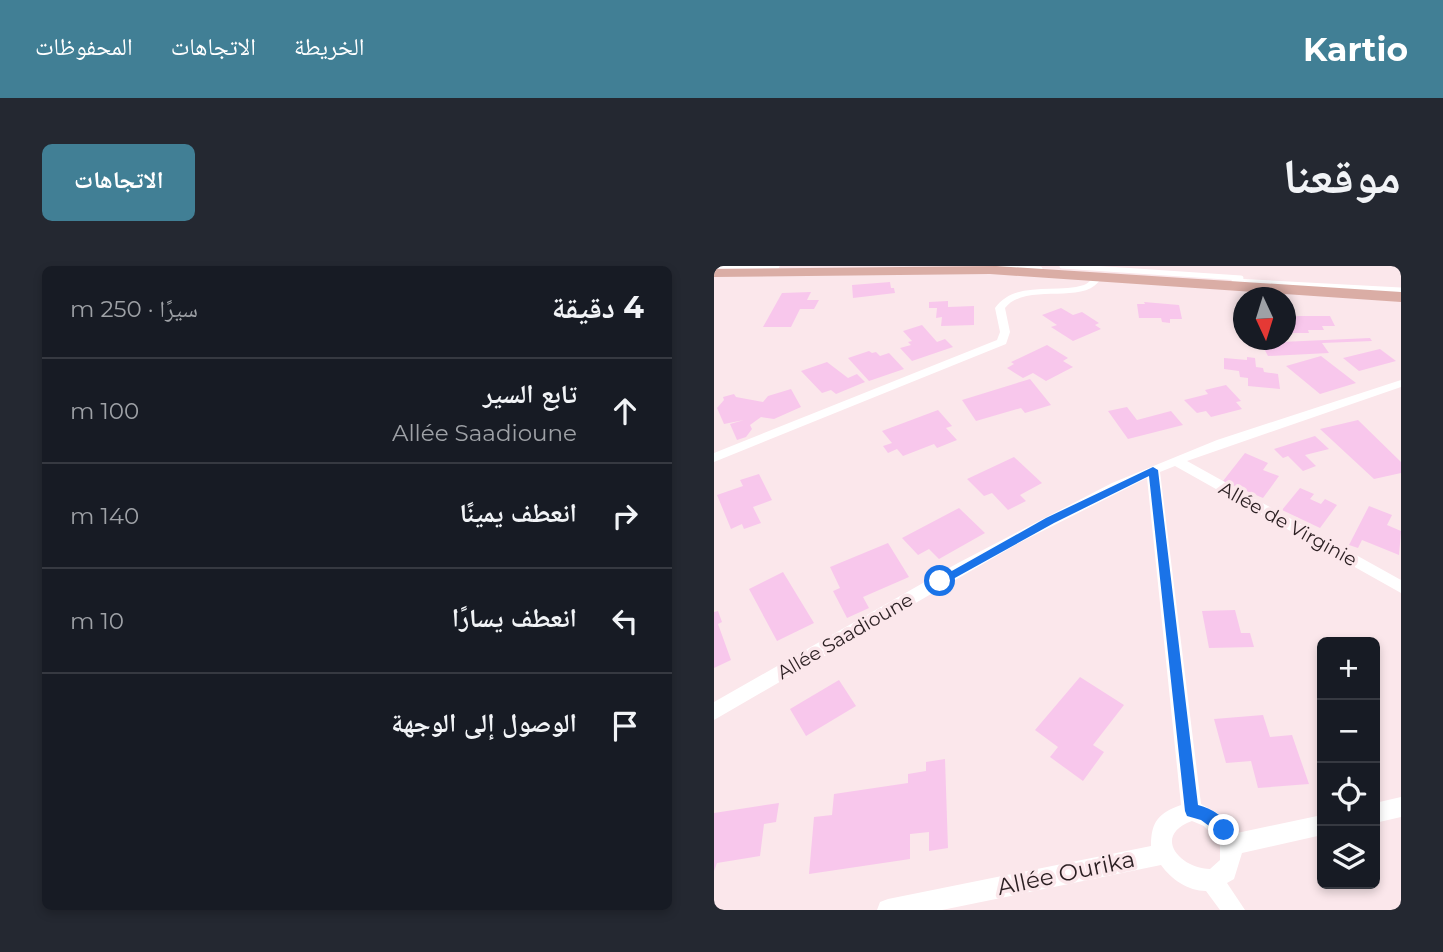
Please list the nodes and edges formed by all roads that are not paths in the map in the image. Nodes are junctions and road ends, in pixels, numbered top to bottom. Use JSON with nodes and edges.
{"nodes":[{"id":1,"x":714,"y":266,"type":"edge"},
{"id":2,"x":777,"y":266,"type":"edge"},
{"id":3,"x":1001,"y":266,"type":"edge"},
{"id":4,"x":1062,"y":266,"type":"edge"},
{"id":5,"x":1108,"y":266,"type":"edge"},
{"id":6,"x":714,"y":273,"type":"edge"},
{"id":7,"x":1096,"y":278,"type":"junction"},
{"id":8,"x":1401,"y":287,"type":"edge"},
{"id":9,"x":1401,"y":297,"type":"edge"},
{"id":10,"x":1401,"y":383,"type":"edge"},
{"id":11,"x":714,"y":458,"type":"edge"},
{"id":12,"x":1175,"y":460,"type":"junction"},
{"id":13,"x":1153,"y":470,"type":"junction"},
{"id":14,"x":1401,"y":587,"type":"edge"},
{"id":15,"x":714,"y":712,"type":"edge"},
{"id":16,"x":1401,"y":807,"type":"edge"},
{"id":17,"x":1192,"y":811,"type":"junction"},
{"id":18,"x":1380,"y":812,"type":"edge"},
{"id":19,"x":1317,"y":826,"type":"edge"},
{"id":20,"x":1231,"y":845,"type":"junction"},
{"id":21,"x":1163,"y":854,"type":"junction"},
{"id":22,"x":1213,"y":882,"type":"junction"},
{"id":23,"x":888,"y":910,"type":"edge"},
{"id":24,"x":1234,"y":910,"type":"edge"}],
"edges":[{"from":1,"to":2,"type":"lane"},
{"from":3,"to":8,"type":"lane"},
{"from":4,"to":8,"type":"lane"},
{"from":5,"to":8,"type":"main road"},
{"from":6,"to":7,"type":"main road"},
{"from":7,"to":9,"type":"main road"},
{"from":7,"to":11,"type":"street"},
{"from":10,"to":12,"type":"street","name":"Allée Saadioune"},
{"from":12,"to":13,"type":"street","name":"Allée Saadioune"},
{"from":12,"to":14,"type":"street","name":"Allée de Virginie"},
{"from":13,"to":15,"type":"street","name":"Allée Saadioune"},
{"from":13,"to":17,"type":"street"},
{"from":16,"to":18,"type":"street"},
{"from":17,"to":20,"type":"street"},
{"from":17,"to":21,"type":"street"},
{"from":19,"to":20,"type":"street"},
{"from":20,"to":22,"type":"street"},
{"from":21,"to":22,"type":"street"},
{"from":21,"to":23,"type":"street","name":"Allée Ourika"},
{"from":22,"to":24,"type":"street"}]}
